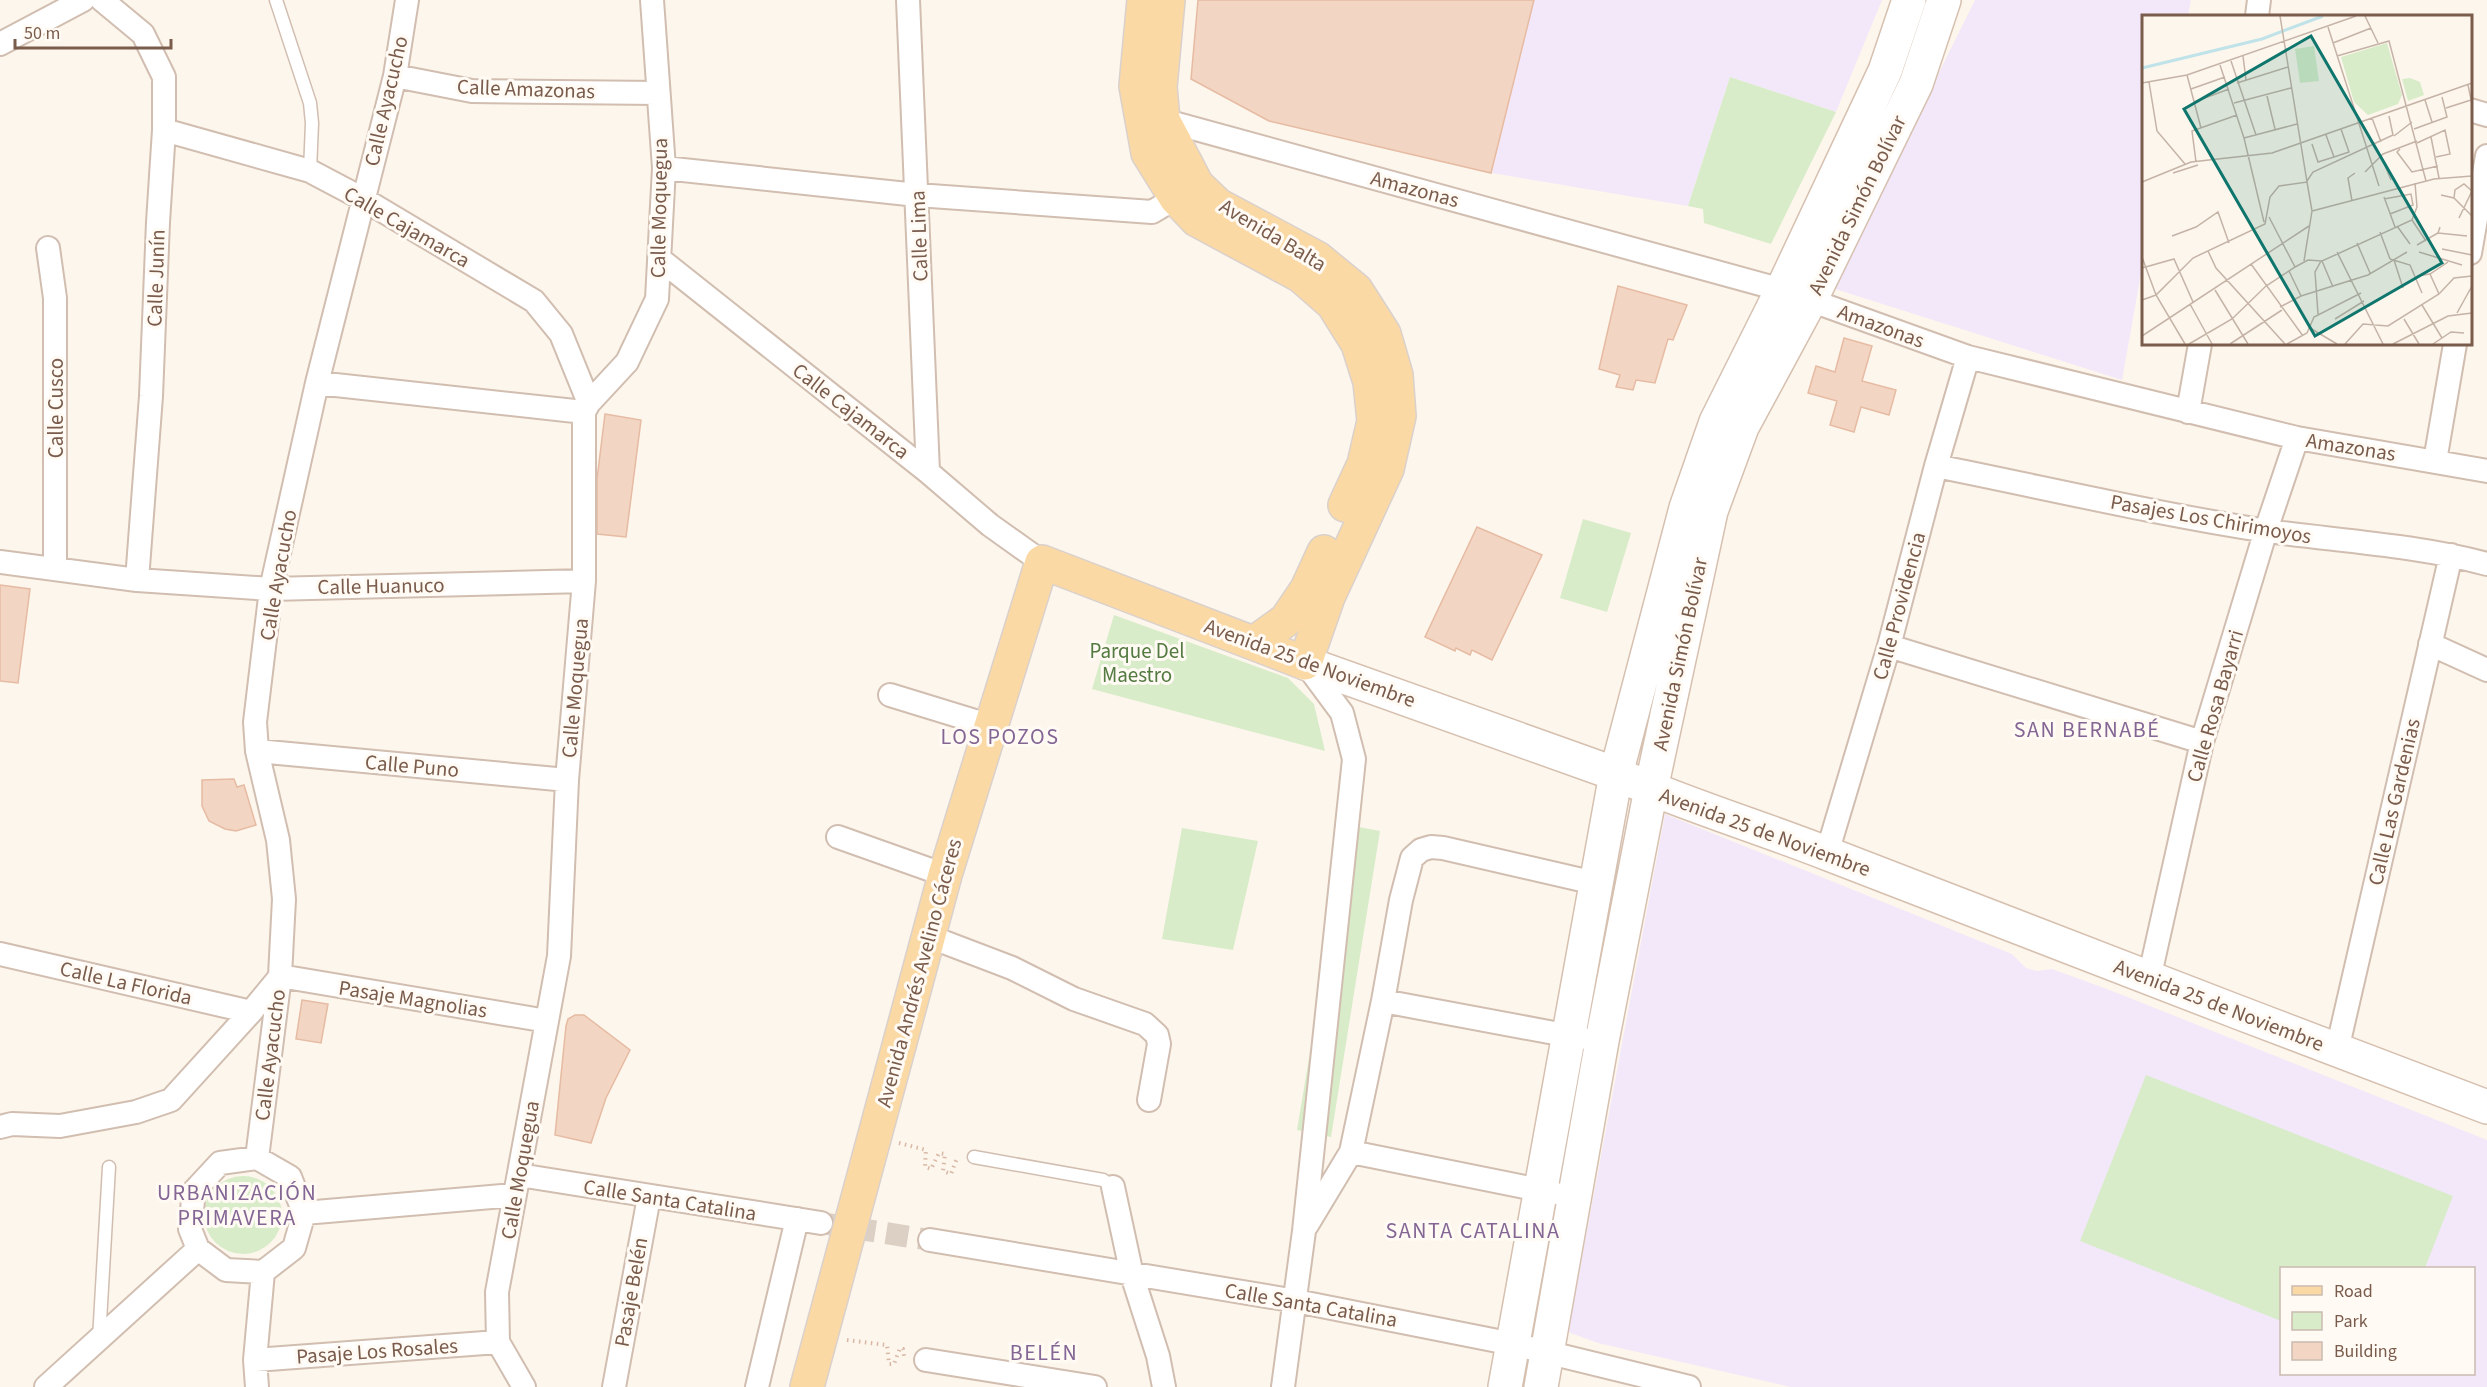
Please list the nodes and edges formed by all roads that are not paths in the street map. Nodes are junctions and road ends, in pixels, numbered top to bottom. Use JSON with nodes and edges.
{"nodes":[{"id":1,"x":83,"y":0,"type":"edge"},
{"id":2,"x":102,"y":0,"type":"edge"},
{"id":3,"x":276,"y":0,"type":"edge"},
{"id":4,"x":407,"y":0,"type":"edge"},
{"id":5,"x":652,"y":0,"type":"edge"},
{"id":6,"x":908,"y":0,"type":"edge"},
{"id":7,"x":1144,"y":0,"type":"edge"},
{"id":8,"x":1168,"y":0,"type":"edge"},
{"id":9,"x":1909,"y":0,"type":"edge"},
{"id":10,"x":1944,"y":0,"type":"edge"},
{"id":11,"x":2259,"y":0,"type":"edge"},
{"id":12,"x":2257,"y":15,"type":"edge"},
{"id":13,"x":0,"y":44,"type":"edge"},
{"id":14,"x":1885,"y":71,"type":"junction"},
{"id":15,"x":395,"y":76,"type":"junction"},
{"id":16,"x":1916,"y":84,"type":"junction"},
{"id":17,"x":658,"y":93,"type":"junction"},
{"id":18,"x":2472,"y":110,"type":"edge"},
{"id":19,"x":2487,"y":114,"type":"edge"},
{"id":20,"x":1153,"y":120,"type":"junction"},
{"id":21,"x":164,"y":130,"type":"junction"},
{"id":22,"x":2487,"y":156,"type":"edge"},
{"id":23,"x":664,"y":168,"type":"junction"},
{"id":24,"x":310,"y":171,"type":"junction"},
{"id":25,"x":1186,"y":192,"type":"junction"},
{"id":26,"x":917,"y":195,"type":"junction"},
{"id":27,"x":363,"y":199,"type":"junction"},
{"id":28,"x":2472,"y":242,"type":"edge"},
{"id":29,"x":48,"y":248,"type":"dead end"},
{"id":30,"x":661,"y":260,"type":"junction"},
{"id":31,"x":1796,"y":295,"type":"junction"},
{"id":32,"x":2200,"y":345,"type":"edge"},
{"id":33,"x":2455,"y":345,"type":"edge"},
{"id":34,"x":1968,"y":357,"type":"junction"},
{"id":35,"x":317,"y":383,"type":"junction"},
{"id":36,"x":587,"y":408,"type":"junction"},
{"id":37,"x":2188,"y":412,"type":"junction"},
{"id":38,"x":2297,"y":438,"type":"junction"},
{"id":39,"x":2435,"y":461,"type":"junction"},
{"id":40,"x":1936,"y":466,"type":"junction"},
{"id":41,"x":2487,"y":471,"type":"edge"},
{"id":42,"x":928,"y":472,"type":"junction"},
{"id":43,"x":2266,"y":530,"type":"junction"},
{"id":44,"x":2451,"y":555,"type":"junction"},
{"id":45,"x":0,"y":562,"type":"edge"},
{"id":46,"x":2487,"y":564,"type":"edge"},
{"id":47,"x":1051,"y":566,"type":"junction"},
{"id":48,"x":55,"y":569,"type":"junction"},
{"id":49,"x":137,"y":580,"type":"junction"},
{"id":50,"x":584,"y":581,"type":"junction"},
{"id":51,"x":271,"y":589,"type":"junction"},
{"id":52,"x":1254,"y":643,"type":"junction"},
{"id":53,"x":2430,"y":644,"type":"junction"},
{"id":54,"x":1889,"y":646,"type":"junction"},
{"id":55,"x":1305,"y":663,"type":"junction"},
{"id":56,"x":2487,"y":670,"type":"edge"},
{"id":57,"x":890,"y":695,"type":"dead end"},
{"id":58,"x":991,"y":726,"type":"junction"},
{"id":59,"x":2202,"y":742,"type":"junction"},
{"id":60,"x":257,"y":751,"type":"junction"},
{"id":61,"x":1616,"y":774,"type":"junction"},
{"id":62,"x":567,"y":780,"type":"junction"},
{"id":63,"x":1651,"y":789,"type":"junction"},
{"id":64,"x":838,"y":837,"type":"dead end"},
{"id":65,"x":1827,"y":853,"type":"junction"},
{"id":66,"x":945,"y":875,"type":"junction"},
{"id":67,"x":1595,"y":883,"type":"junction"},
{"id":68,"x":938,"y":940,"type":"junction"},
{"id":69,"x":0,"y":954,"type":"edge"},
{"id":70,"x":280,"y":976,"type":"junction"},
{"id":71,"x":2149,"y":979,"type":"junction"},
{"id":72,"x":1383,"y":1001,"type":"junction"},
{"id":73,"x":251,"y":1012,"type":"junction"},
{"id":74,"x":547,"y":1021,"type":"junction"},
{"id":75,"x":1567,"y":1035,"type":"junction"},
{"id":76,"x":1602,"y":1041,"type":"junction"},
{"id":77,"x":2337,"y":1050,"type":"junction"},
{"id":78,"x":1149,"y":1100,"type":"dead end"},
{"id":79,"x":2487,"y":1107,"type":"edge"},
{"id":80,"x":4,"y":1121,"type":"edge"},
{"id":81,"x":1351,"y":1152,"type":"junction"},
{"id":82,"x":974,"y":1157,"type":"road end"},
{"id":83,"x":258,"y":1158,"type":"junction"},
{"id":84,"x":109,"y":1167,"type":"dead end"},
{"id":85,"x":517,"y":1185,"type":"junction"},
{"id":86,"x":1113,"y":1187,"type":"joint"},
{"id":87,"x":1539,"y":1190,"type":"junction"},
{"id":88,"x":1573,"y":1196,"type":"junction"},
{"id":89,"x":649,"y":1197,"type":"junction"},
{"id":90,"x":304,"y":1213,"type":"junction"},
{"id":91,"x":797,"y":1219,"type":"junction"},
{"id":92,"x":821,"y":1223,"type":"tunnel mouth"},
{"id":93,"x":1304,"y":1231,"type":"junction"},
{"id":94,"x":930,"y":1240,"type":"tunnel mouth"},
{"id":95,"x":198,"y":1249,"type":"junction"},
{"id":96,"x":263,"y":1272,"type":"junction"},
{"id":97,"x":1132,"y":1275,"type":"junction"},
{"id":98,"x":1296,"y":1301,"type":"junction"},
{"id":99,"x":99,"y":1339,"type":"junction"},
{"id":100,"x":498,"y":1342,"type":"junction"},
{"id":101,"x":1513,"y":1344,"type":"junction"},
{"id":102,"x":1548,"y":1353,"type":"junction"},
{"id":103,"x":255,"y":1360,"type":"junction"},
{"id":104,"x":926,"y":1360,"type":"dead end"},
{"id":105,"x":46,"y":1387,"type":"edge"},
{"id":106,"x":257,"y":1387,"type":"edge"},
{"id":107,"x":524,"y":1387,"type":"edge"},
{"id":108,"x":614,"y":1387,"type":"edge"},
{"id":109,"x":757,"y":1387,"type":"edge"},
{"id":110,"x":807,"y":1387,"type":"edge"},
{"id":111,"x":831,"y":1387,"type":"edge"},
{"id":112,"x":1095,"y":1387,"type":"edge"},
{"id":113,"x":1164,"y":1387,"type":"edge"},
{"id":114,"x":1283,"y":1387,"type":"edge"},
{"id":115,"x":1505,"y":1387,"type":"edge"},
{"id":116,"x":1541,"y":1387,"type":"edge"},
{"id":117,"x":1689,"y":1387,"type":"edge"}],
"edges":[{"from":1,"to":13,"type":"street"},
{"from":2,"to":21,"type":"street","name":"Calle Junín"},
{"from":3,"to":24,"type":"lane"},
{"from":4,"to":15,"type":"street","name":"Calle Ayacucho"},
{"from":5,"to":17,"type":"street","name":"Calle Moquegua"},
{"from":6,"to":26,"type":"street","name":"Calle Lima"},
{"from":7,"to":20,"type":"main road","name":"Avenida Balta"},
{"from":8,"to":20,"type":"main road","name":"Avenida Balta"},
{"from":9,"to":14,"type":"main road","name":"Avenida Simón Bolívar"},
{"from":10,"to":16,"type":"main road","name":"Avenida Simón Bolívar"},
{"from":11,"to":12,"type":"street"},
{"from":14,"to":16,"type":"main road"},
{"from":14,"to":31,"type":"main road","name":"Avenida Simón Bolívar"},
{"from":15,"to":17,"type":"street","name":"Calle Amazonas"},
{"from":15,"to":27,"type":"street","name":"Calle Ayacucho"},
{"from":16,"to":31,"type":"main road","name":"Avenida Simón Bolívar"},
{"from":17,"to":23,"type":"street","name":"Calle Moquegua"},
{"from":18,"to":19,"type":"street"},
{"from":20,"to":25,"type":"main road","name":"Avenida Balta"},
{"from":20,"to":31,"type":"street","name":"Amazonas"},
{"from":21,"to":24,"type":"street","name":"Calle Cajamarca"},
{"from":21,"to":49,"type":"street","name":"Calle Junín"},
{"from":22,"to":28,"type":"street"},
{"from":23,"to":26,"type":"street"},
{"from":23,"to":30,"type":"street","name":"Calle Moquegua"},
{"from":24,"to":27,"type":"street","name":"Calle Cajamarca"},
{"from":25,"to":26,"type":"street"},
{"from":25,"to":52,"type":"main road","name":"Avenida Balta"},
{"from":25,"to":55,"type":"main road","name":"Avenida Balta"},
{"from":26,"to":42,"type":"street","name":"Calle Lima"},
{"from":27,"to":35,"type":"street","name":"Calle Ayacucho"},
{"from":27,"to":36,"type":"street","name":"Calle Cajamarca"},
{"from":29,"to":48,"type":"street","name":"Calle Cusco"},
{"from":30,"to":36,"type":"street","name":"Calle Moquegua"},
{"from":30,"to":42,"type":"street","name":"Calle Cajamarca"},
{"from":31,"to":34,"type":"street","name":"Amazonas"},
{"from":31,"to":61,"type":"main road","name":"Avenida Simón Bolívar"},
{"from":31,"to":63,"type":"main road","name":"Avenida Simón Bolívar"},
{"from":32,"to":37,"type":"street"},
{"from":33,"to":39,"type":"street"},
{"from":34,"to":37,"type":"street","name":"Amazonas"},
{"from":34,"to":40,"type":"street","name":"Calle Providencia"},
{"from":35,"to":36,"type":"street"},
{"from":35,"to":51,"type":"street","name":"Calle Ayacucho"},
{"from":36,"to":50,"type":"street","name":"Calle Moquegua"},
{"from":37,"to":38,"type":"street","name":"Amazonas"},
{"from":38,"to":39,"type":"street","name":"Amazonas"},
{"from":38,"to":43,"type":"street","name":"Calle Rosa Bayarri"},
{"from":39,"to":41,"type":"street","name":"Amazonas"},
{"from":40,"to":43,"type":"street","name":"Pasajes Los Chirimoyos"},
{"from":40,"to":54,"type":"street","name":"Calle Providencia"},
{"from":42,"to":47,"type":"street","name":"Calle Cajamarca"},
{"from":43,"to":44,"type":"street","name":"Pasajes Los Chirimoyos"},
{"from":43,"to":59,"type":"street","name":"Calle Rosa Bayarri"},
{"from":44,"to":46,"type":"street","name":"Pasajes Los Chirimoyos"},
{"from":44,"to":53,"type":"street","name":"Calle Las Gardenias"},
{"from":45,"to":48,"type":"street","name":"Calle Huanuco"},
{"from":47,"to":52,"type":"main road","name":"Avenida 25 de Noviembre"},
{"from":47,"to":58,"type":"main road","name":"Avenida Andrés Avelino Cáceres"},
{"from":47,"to":68,"type":"main road","name":"Avenida Andrés Avelino Cáceres"},
{"from":48,"to":49,"type":"street","name":"Calle Huanuco"},
{"from":49,"to":51,"type":"street","name":"Calle Huanuco"},
{"from":50,"to":51,"type":"street","name":"Calle Huanuco"},
{"from":50,"to":62,"type":"street","name":"Calle Moquegua"},
{"from":51,"to":60,"type":"street","name":"Calle Ayacucho"},
{"from":52,"to":55,"type":"main road","name":"Avenida 25 de Noviembre"},
{"from":53,"to":56,"type":"street"},
{"from":53,"to":77,"type":"street","name":"Calle Las Gardenias"},
{"from":54,"to":59,"type":"street"},
{"from":54,"to":65,"type":"street","name":"Calle Providencia"},
{"from":55,"to":61,"type":"main road","name":"Avenida 25 de Noviembre"},
{"from":55,"to":93,"type":"street"},
{"from":57,"to":58,"type":"street"},
{"from":58,"to":66,"type":"main road","name":"Avenida Andrés Avelino Cáceres"},
{"from":59,"to":71,"type":"street","name":"Calle Rosa Bayarri"},
{"from":60,"to":62,"type":"street","name":"Calle Puno"},
{"from":60,"to":70,"type":"street","name":"Calle Ayacucho"},
{"from":61,"to":63,"type":"main road","name":"Avenida 25 de Noviembre"},
{"from":61,"to":67,"type":"main road","name":"Avenida Simón Bolívar"},
{"from":62,"to":74,"type":"street","name":"Calle Moquegua"},
{"from":63,"to":65,"type":"main road","name":"Avenida 25 de Noviembre"},
{"from":63,"to":76,"type":"main road","name":"Avenida Simón Bolívar"},
{"from":64,"to":66,"type":"street"},
{"from":65,"to":71,"type":"main road","name":"Avenida 25 de Noviembre"},
{"from":66,"to":68,"type":"main road","name":"Avenida Andrés Avelino Cáceres"},
{"from":67,"to":72,"type":"street"},
{"from":67,"to":75,"type":"main road","name":"Avenida Simón Bolívar"},
{"from":68,"to":78,"type":"street"},
{"from":68,"to":110,"type":"main road","name":"Avenida Andrés Avelino Cáceres"},
{"from":68,"to":111,"type":"main road","name":"Avenida Andrés Avelino Cáceres"},
{"from":69,"to":73,"type":"street","name":"Calle La Florida"},
{"from":70,"to":73,"type":"street"},
{"from":70,"to":74,"type":"street","name":"Pasaje Magnolias"},
{"from":70,"to":83,"type":"street","name":"Calle Ayacucho"},
{"from":71,"to":77,"type":"main road","name":"Avenida 25 de Noviembre"},
{"from":72,"to":75,"type":"street"},
{"from":72,"to":81,"type":"street"},
{"from":73,"to":80,"type":"street"},
{"from":74,"to":85,"type":"street","name":"Calle Moquegua"},
{"from":75,"to":76,"type":"street"},
{"from":75,"to":87,"type":"main road","name":"Avenida Simón Bolívar"},
{"from":76,"to":88,"type":"main road","name":"Avenida Simón Bolívar"},
{"from":77,"to":79,"type":"main road","name":"Avenida 25 de Noviembre"},
{"from":81,"to":87,"type":"street"},
{"from":81,"to":93,"type":"street"},
{"from":82,"to":86,"type":"lane"},
{"from":83,"to":90,"type":"street"},
{"from":83,"to":95,"type":"street"},
{"from":84,"to":99,"type":"lane"},
{"from":85,"to":89,"type":"street","name":"Calle Santa Catalina"},
{"from":85,"to":90,"type":"street","name":"Calle Santa Catalina"},
{"from":85,"to":100,"type":"street","name":"Calle Moquegua"},
{"from":86,"to":97,"type":"street"},
{"from":87,"to":88,"type":"street"},
{"from":87,"to":101,"type":"main road","name":"Avenida Simón Bolívar"},
{"from":88,"to":102,"type":"main road","name":"Avenida Simón Bolívar"},
{"from":89,"to":91,"type":"street","name":"Calle Santa Catalina"},
{"from":89,"to":108,"type":"street","name":"Pasaje Belén"},
{"from":90,"to":96,"type":"street"},
{"from":91,"to":92,"type":"street","name":"Calle Santa Catalina"},
{"from":91,"to":109,"type":"street"},
{"from":93,"to":98,"type":"street"},
{"from":94,"to":97,"type":"street","name":"Calle Santa Catalina"},
{"from":95,"to":96,"type":"street"},
{"from":95,"to":99,"type":"street"},
{"from":96,"to":103,"type":"street"},
{"from":97,"to":98,"type":"street","name":"Calle Santa Catalina"},
{"from":97,"to":113,"type":"street"},
{"from":98,"to":101,"type":"street","name":"Calle Santa Catalina"},
{"from":98,"to":114,"type":"street"},
{"from":99,"to":105,"type":"street"},
{"from":100,"to":103,"type":"street","name":"Pasaje Los Rosales"},
{"from":100,"to":107,"type":"street","name":"Calle Moquegua"},
{"from":101,"to":102,"type":"street","name":"Calle Santa Catalina"},
{"from":101,"to":115,"type":"main road","name":"Avenida Simón Bolívar"},
{"from":102,"to":116,"type":"main road","name":"Avenida Simón Bolívar"},
{"from":102,"to":117,"type":"street","name":"Calle Santa Catalina"},
{"from":103,"to":106,"type":"street"},
{"from":104,"to":112,"type":"street"}]}
